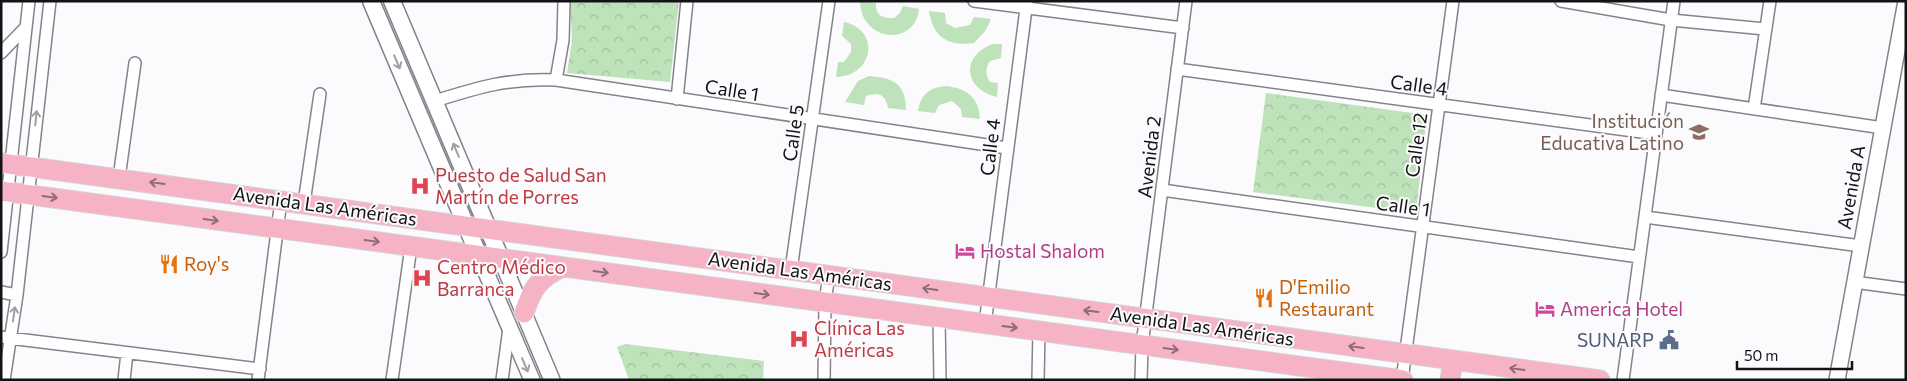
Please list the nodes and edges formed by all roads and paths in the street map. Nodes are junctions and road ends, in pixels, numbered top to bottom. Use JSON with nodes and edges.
{"nodes":[{"id":1,"x":29,"y":1,"type":"edge"},
{"id":2,"x":50,"y":1,"type":"edge"},
{"id":3,"x":371,"y":1,"type":"edge"},
{"id":4,"x":392,"y":1,"type":"edge"},
{"id":5,"x":564,"y":1,"type":"edge"},
{"id":6,"x":687,"y":1,"type":"edge"},
{"id":7,"x":829,"y":1,"type":"edge"},
{"id":8,"x":974,"y":1,"type":"edge"},
{"id":9,"x":1186,"y":1,"type":"edge"},
{"id":10,"x":1453,"y":1,"type":"edge"},
{"id":11,"x":1561,"y":1,"type":"edge"},
{"id":12,"x":1674,"y":1,"type":"edge"},
{"id":13,"x":1770,"y":1,"type":"edge"},
{"id":14,"x":1906,"y":1,"type":"edge"},
{"id":15,"x":1027,"y":5,"type":"edge"},
{"id":16,"x":1671,"y":20,"type":"junction"},
{"id":17,"x":403,"y":26,"type":"junction"},
{"id":18,"x":25,"y":28,"type":"junction"},
{"id":19,"x":1183,"y":28,"type":"junction"},
{"id":20,"x":1765,"y":29,"type":"junction"},
{"id":21,"x":385,"y":34,"type":"junction"},
{"id":22,"x":1,"y":53,"type":"edge"},
{"id":23,"x":135,"y":63,"type":"dead end"},
{"id":24,"x":1178,"y":69,"type":"junction"},
{"id":25,"x":556,"y":80,"type":"junction"},
{"id":26,"x":320,"y":94,"type":"dead end"},
{"id":27,"x":1661,"y":95,"type":"junction"},
{"id":28,"x":677,"y":99,"type":"junction"},
{"id":29,"x":435,"y":101,"type":"junction"},
{"id":30,"x":1439,"y":105,"type":"junction"},
{"id":31,"x":1754,"y":109,"type":"junction"},
{"id":32,"x":812,"y":120,"type":"junction"},
{"id":33,"x":1883,"y":128,"type":"junction"},
{"id":34,"x":1656,"y":134,"type":"junction"},
{"id":35,"x":1008,"y":148,"type":"junction"},
{"id":36,"x":6,"y":163,"type":"edge"},
{"id":37,"x":31,"y":167,"type":"junction"},
{"id":38,"x":119,"y":178,"type":"junction"},
{"id":39,"x":1162,"y":190,"type":"junction"},
{"id":40,"x":5,"y":191,"type":"edge"},
{"id":41,"x":27,"y":194,"type":"junction"},
{"id":42,"x":280,"y":200,"type":"junction"},
{"id":43,"x":304,"y":203,"type":"junction"},
{"id":44,"x":1645,"y":217,"type":"junction"},
{"id":45,"x":465,"y":225,"type":"junction"},
{"id":46,"x":1422,"y":227,"type":"junction"},
{"id":47,"x":488,"y":228,"type":"junction"},
{"id":48,"x":277,"y":229,"type":"junction"},
{"id":49,"x":1861,"y":246,"type":"junction"},
{"id":50,"x":411,"y":247,"type":"junction"},
{"id":51,"x":1,"y":252,"type":"edge"},
{"id":52,"x":479,"y":256,"type":"junction"},
{"id":53,"x":1639,"y":257,"type":"junction"},
{"id":54,"x":501,"y":258,"type":"junction"},
{"id":55,"x":564,"y":267,"type":"junction"},
{"id":56,"x":791,"y":270,"type":"junction"},
{"id":57,"x":829,"y":275,"type":"junction"},
{"id":58,"x":1854,"y":282,"type":"junction"},
{"id":59,"x":1906,"y":289,"type":"edge"},
{"id":60,"x":1,"y":292,"type":"edge"},
{"id":61,"x":17,"y":295,"type":"junction"},
{"id":62,"x":988,"y":297,"type":"junction"},
{"id":63,"x":825,"y":302,"type":"junction"},
{"id":64,"x":524,"y":313,"type":"junction"},
{"id":65,"x":940,"y":318,"type":"junction"},
{"id":66,"x":1146,"y":318,"type":"junction"},
{"id":67,"x":985,"y":324,"type":"junction"},
{"id":68,"x":510,"y":328,"type":"junction"},
{"id":69,"x":1038,"y":331,"type":"junction"},
{"id":70,"x":6,"y":338,"type":"edge"},
{"id":71,"x":1142,"y":345,"type":"junction"},
{"id":72,"x":127,"y":353,"type":"junction"},
{"id":73,"x":1405,"y":354,"type":"junction"},
{"id":74,"x":1453,"y":360,"type":"junction"},
{"id":75,"x":259,"y":374,"type":"edge"},
{"id":76,"x":1551,"y":377,"type":"edge"},
{"id":77,"x":4,"y":380,"type":"edge"},
{"id":78,"x":124,"y":380,"type":"edge"},
{"id":79,"x":392,"y":380,"type":"edge"},
{"id":80,"x":502,"y":380,"type":"edge"},
{"id":81,"x":532,"y":380,"type":"edge"},
{"id":82,"x":552,"y":380,"type":"edge"},
{"id":83,"x":824,"y":380,"type":"edge"},
{"id":84,"x":940,"y":380,"type":"edge"},
{"id":85,"x":1038,"y":380,"type":"edge"},
{"id":86,"x":1141,"y":380,"type":"edge"},
{"id":87,"x":1402,"y":380,"type":"edge"},
{"id":88,"x":1450,"y":380,"type":"edge"},
{"id":89,"x":1600,"y":380,"type":"edge"},
{"id":90,"x":1622,"y":380,"type":"edge"},
{"id":91,"x":1836,"y":380,"type":"edge"}],
"edges":[{"from":1,"to":18,"type":"street"},
{"from":37,"to":2,"type":"street","one_way":true},
{"from":3,"to":21,"type":"main road"},
{"from":4,"to":17,"type":"main road"},
{"from":5,"to":25,"type":"street"},
{"from":6,"to":28,"type":"street"},
{"from":7,"to":32,"type":"street","name":"Calle 5"},
{"from":8,"to":15,"type":"street"},
{"from":9,"to":19,"type":"street","name":"Avenida 2"},
{"from":10,"to":30,"type":"street","name":"Calle 12"},
{"from":11,"to":16,"type":"street"},
{"from":12,"to":16,"type":"street"},
{"from":13,"to":20,"type":"street"},
{"from":14,"to":33,"type":"street","name":"Avenida A"},
{"from":15,"to":19,"type":"street"},
{"from":15,"to":35,"type":"street","name":"Calle 4"},
{"from":16,"to":20,"type":"street"},
{"from":16,"to":27,"type":"street"},
{"from":17,"to":21,"type":"main road"},
{"from":17,"to":29,"type":"main road"},
{"from":18,"to":22,"type":"street"},
{"from":18,"to":36,"type":"street"},
{"from":19,"to":24,"type":"street","name":"Avenida 2"},
{"from":20,"to":31,"type":"street"},
{"from":21,"to":45,"type":"main road","one_way":true},
{"from":23,"to":38,"type":"street"},
{"from":24,"to":30,"type":"street","name":"Calle 4"},
{"from":24,"to":39,"type":"street","name":"Avenida 2"},
{"from":25,"to":28,"type":"street","name":"Calle 1"},
{"from":25,"to":29,"type":"street","name":"Calle 1"},
{"from":26,"to":43,"type":"street"},
{"from":27,"to":31,"type":"street"},
{"from":27,"to":34,"type":"street"},
{"from":28,"to":32,"type":"street","name":"Calle 1"},
{"from":47,"to":29,"type":"main road","one_way":true},
{"from":30,"to":34,"type":"street","name":"Calle 4"},
{"from":30,"to":46,"type":"street","name":"Calle 12"},
{"from":31,"to":33,"type":"street"},
{"from":32,"to":35,"type":"street","name":"Calle 1"},
{"from":32,"to":56,"type":"street","name":"Calle 5"},
{"from":33,"to":49,"type":"street","name":"Avenida A"},
{"from":34,"to":44,"type":"street"},
{"from":35,"to":62,"type":"street","name":"Calle 4"},
{"from":36,"to":37,"type":"main road","name":"Avenida Las Américas"},
{"from":36,"to":40,"type":"street"},
{"from":37,"to":38,"type":"main road","name":"Avenida Las Américas"},
{"from":37,"to":41,"type":"street"},
{"from":42,"to":38,"type":"main road","name":"Avenida Las Américas","one_way":true},
{"from":39,"to":46,"type":"street","name":"Calle 1"},
{"from":39,"to":66,"type":"street","name":"Avenida 2"},
{"from":40,"to":41,"type":"main road","name":"Avenida Las Américas"},
{"from":40,"to":51,"type":"street"},
{"from":41,"to":48,"type":"main road","name":"Avenida Las Américas","one_way":true},
{"from":41,"to":61,"type":"street"},
{"from":42,"to":43,"type":"main road","name":"Avenida Las Américas"},
{"from":42,"to":48,"type":"street"},
{"from":43,"to":45,"type":"main road","name":"Avenida Las Américas"},
{"from":44,"to":49,"type":"street"},
{"from":44,"to":53,"type":"street"},
{"from":45,"to":47,"type":"main road","name":"Avenida Las Américas"},
{"from":45,"to":52,"type":"main road"},
{"from":46,"to":53,"type":"street","name":"Calle 1"},
{"from":46,"to":73,"type":"street","name":"Calle 12"},
{"from":47,"to":54,"type":"main road"},
{"from":47,"to":56,"type":"main road","name":"Avenida Las Américas"},
{"from":48,"to":50,"type":"main road","name":"Avenida Las Américas","one_way":true},
{"from":48,"to":75,"type":"street"},
{"from":49,"to":58,"type":"street","name":"Avenida A"},
{"from":50,"to":52,"type":"main road","name":"Avenida Las Américas"},
{"from":50,"to":79,"type":"street"},
{"from":52,"to":54,"type":"main road","name":"Avenida Las Américas"},
{"from":52,"to":68,"type":"street"},
{"from":53,"to":90,"type":"street"},
{"from":54,"to":55,"type":"main road","name":"Avenida Las Américas"},
{"from":54,"to":64,"type":"street"},
{"from":55,"to":63,"type":"main road","name":"Avenida Las Américas","one_way":true},
{"from":55,"to":64,"type":"main road"},
{"from":56,"to":57,"type":"main road","name":"Avenida Las Américas"},
{"from":62,"to":57,"type":"main road","name":"Avenida Las Américas","one_way":true},
{"from":57,"to":63,"type":"street"},
{"from":58,"to":59,"type":"street"},
{"from":58,"to":91,"type":"street","name":"Avenida A"},
{"from":60,"to":61,"type":"street"},
{"from":70,"to":61,"type":"street","one_way":true},
{"from":66,"to":62,"type":"main road","name":"Avenida Las Américas","one_way":true},
{"from":62,"to":67,"type":"street","name":"Calle 4"},
{"from":63,"to":65,"type":"main road","name":"Avenida Las Américas"},
{"from":63,"to":83,"type":"street"},
{"from":64,"to":82,"type":"street"},
{"from":65,"to":67,"type":"main road","name":"Avenida Las Américas"},
{"from":65,"to":84,"type":"street"},
{"from":66,"to":71,"type":"street","name":"Avenida 2"},
{"from":73,"to":66,"type":"main road","name":"Avenida Las Américas","one_way":true},
{"from":67,"to":69,"type":"main road","name":"Avenida Las Américas","one_way":true},
{"from":68,"to":80,"type":"street"},
{"from":68,"to":81,"type":"street","one_way":true},
{"from":69,"to":71,"type":"main road","name":"Avenida Las Américas"},
{"from":69,"to":85,"type":"street"},
{"from":70,"to":72,"type":"street"},
{"from":70,"to":77,"type":"street"},
{"from":71,"to":86,"type":"street","name":"Avenida 2"},
{"from":71,"to":87,"type":"main road","name":"Avenida Las Américas","one_way":true},
{"from":72,"to":75,"type":"street"},
{"from":72,"to":78,"type":"street"},
{"from":73,"to":74,"type":"main road","name":"Avenida Las Américas"},
{"from":73,"to":87,"type":"street","name":"Calle 12"},
{"from":76,"to":74,"type":"main road","name":"Avenida Las Américas","one_way":true},
{"from":74,"to":88,"type":"main road"},
{"from":76,"to":89,"type":"main road","name":"Avenida Las Américas"}]}
